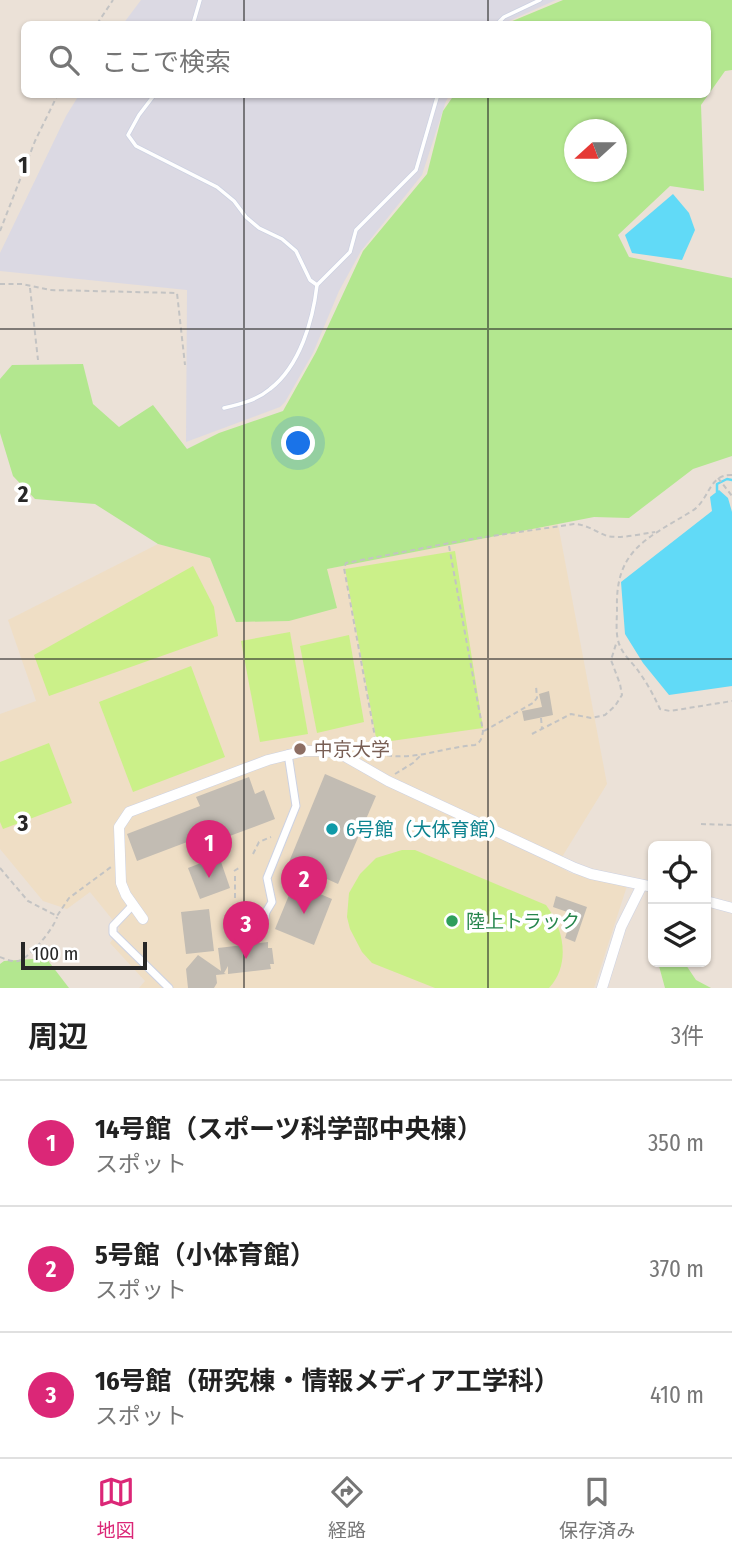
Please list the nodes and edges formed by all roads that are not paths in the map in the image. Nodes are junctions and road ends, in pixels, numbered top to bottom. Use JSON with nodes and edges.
{"nodes":[{"id":1,"x":200,"y":0,"type":"edge"},
{"id":2,"x":540,"y":0,"type":"edge"},
{"id":3,"x":195,"y":21,"type":"edge"},
{"id":4,"x":500,"y":21,"type":"edge"},
{"id":5,"x":152,"y":98,"type":"edge"},
{"id":6,"x":437,"y":98,"type":"edge"},
{"id":7,"x":317,"y":285,"type":"junction"},
{"id":8,"x":224,"y":408,"type":"dead end"},
{"id":9,"x":288,"y":754,"type":"junction"},
{"id":10,"x":648,"y":886,"type":"edge"},
{"id":11,"x":711,"y":902,"type":"edge"},
{"id":12,"x":133,"y":905,"type":"junction"},
{"id":13,"x":732,"y":908,"type":"edge"},
{"id":14,"x":143,"y":919,"type":"dead end"},
{"id":15,"x":264,"y":928,"type":"dead end"},
{"id":16,"x":169,"y":988,"type":"edge"},
{"id":17,"x":602,"y":988,"type":"edge"}],
"edges":[{"from":1,"to":3,"type":"lane"},
{"from":2,"to":4,"type":"lane"},
{"from":5,"to":7,"type":"lane"},
{"from":6,"to":7,"type":"lane"},
{"from":7,"to":8,"type":"lane"},
{"from":9,"to":10,"type":"street"},
{"from":9,"to":12,"type":"street"},
{"from":9,"to":15,"type":"street"},
{"from":10,"to":17,"type":"street"},
{"from":11,"to":13,"type":"street"},
{"from":12,"to":14,"type":"street"},
{"from":12,"to":16,"type":"street"}]}
